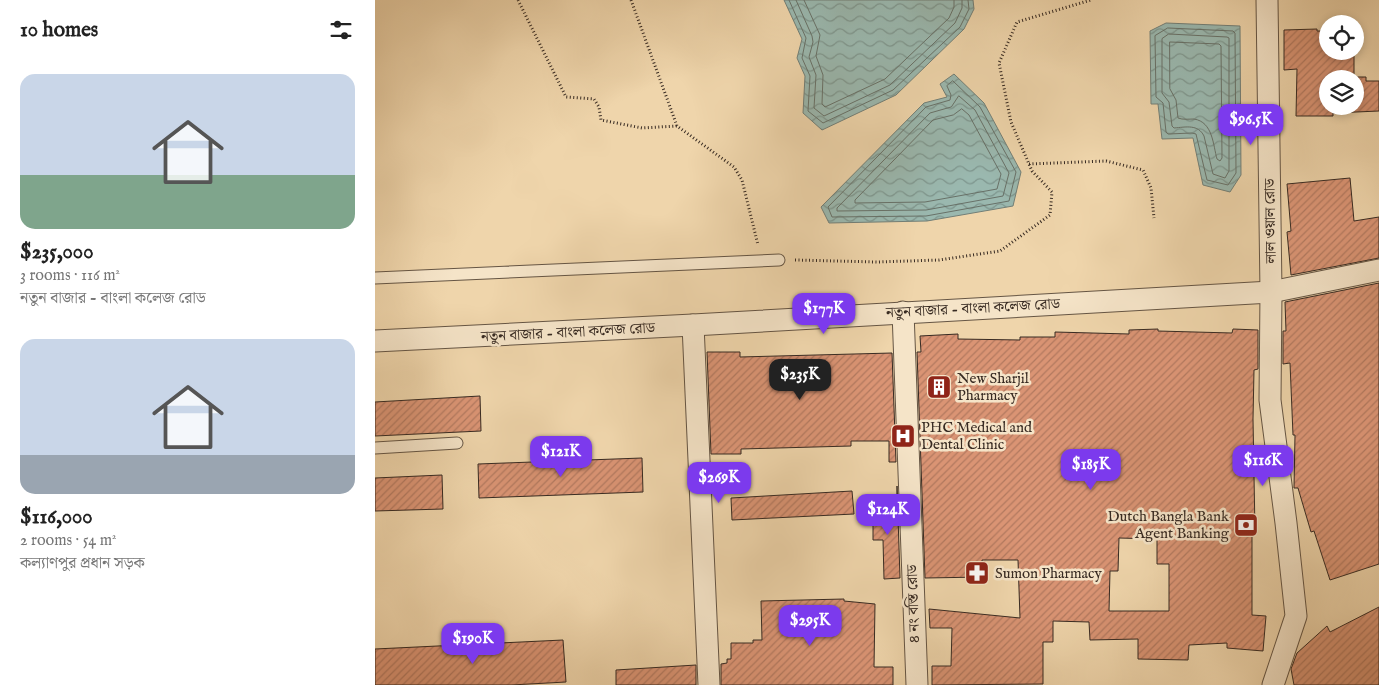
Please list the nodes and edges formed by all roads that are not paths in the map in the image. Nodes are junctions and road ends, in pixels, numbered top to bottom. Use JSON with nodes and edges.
{"nodes":[{"id":1,"x":1267,"y":0,"type":"edge"},
{"id":2,"x":779,"y":260,"type":"road end"},
{"id":3,"x":1379,"y":270,"type":"edge"},
{"id":4,"x":375,"y":278,"type":"edge"},
{"id":5,"x":1271,"y":292,"type":"junction"},
{"id":6,"x":903,"y":312,"type":"junction"},
{"id":7,"x":693,"y":325,"type":"junction"},
{"id":8,"x":375,"y":341,"type":"edge"},
{"id":9,"x":457,"y":443,"type":"dead end"},
{"id":10,"x":375,"y":448,"type":"edge"},
{"id":11,"x":709,"y":685,"type":"edge"},
{"id":12,"x":917,"y":685,"type":"edge"},
{"id":13,"x":1273,"y":685,"type":"edge"}],
"edges":[{"from":1,"to":5,"type":"street","name":"লাল ওয়াল রোড"},
{"from":2,"to":4,"type":"lane"},
{"from":3,"to":5,"type":"street","name":"নতুন বাজার - বাংলা কলেজ রোড"},
{"from":5,"to":6,"type":"street","name":"নতুন বাজার - বাংলা কলেজ রোড"},
{"from":5,"to":13,"type":"street","name":"লাল ওয়াল রোড"},
{"from":6,"to":7,"type":"street","name":"নতুন বাজার - বাংলা কলেজ রোড"},
{"from":6,"to":12,"type":"street","name":"৪ নং বস্তি রোড"},
{"from":7,"to":8,"type":"street","name":"নতুন বাজার - বাংলা কলেজ রোড"},
{"from":7,"to":11,"type":"street"},
{"from":9,"to":10,"type":"lane"}]}
